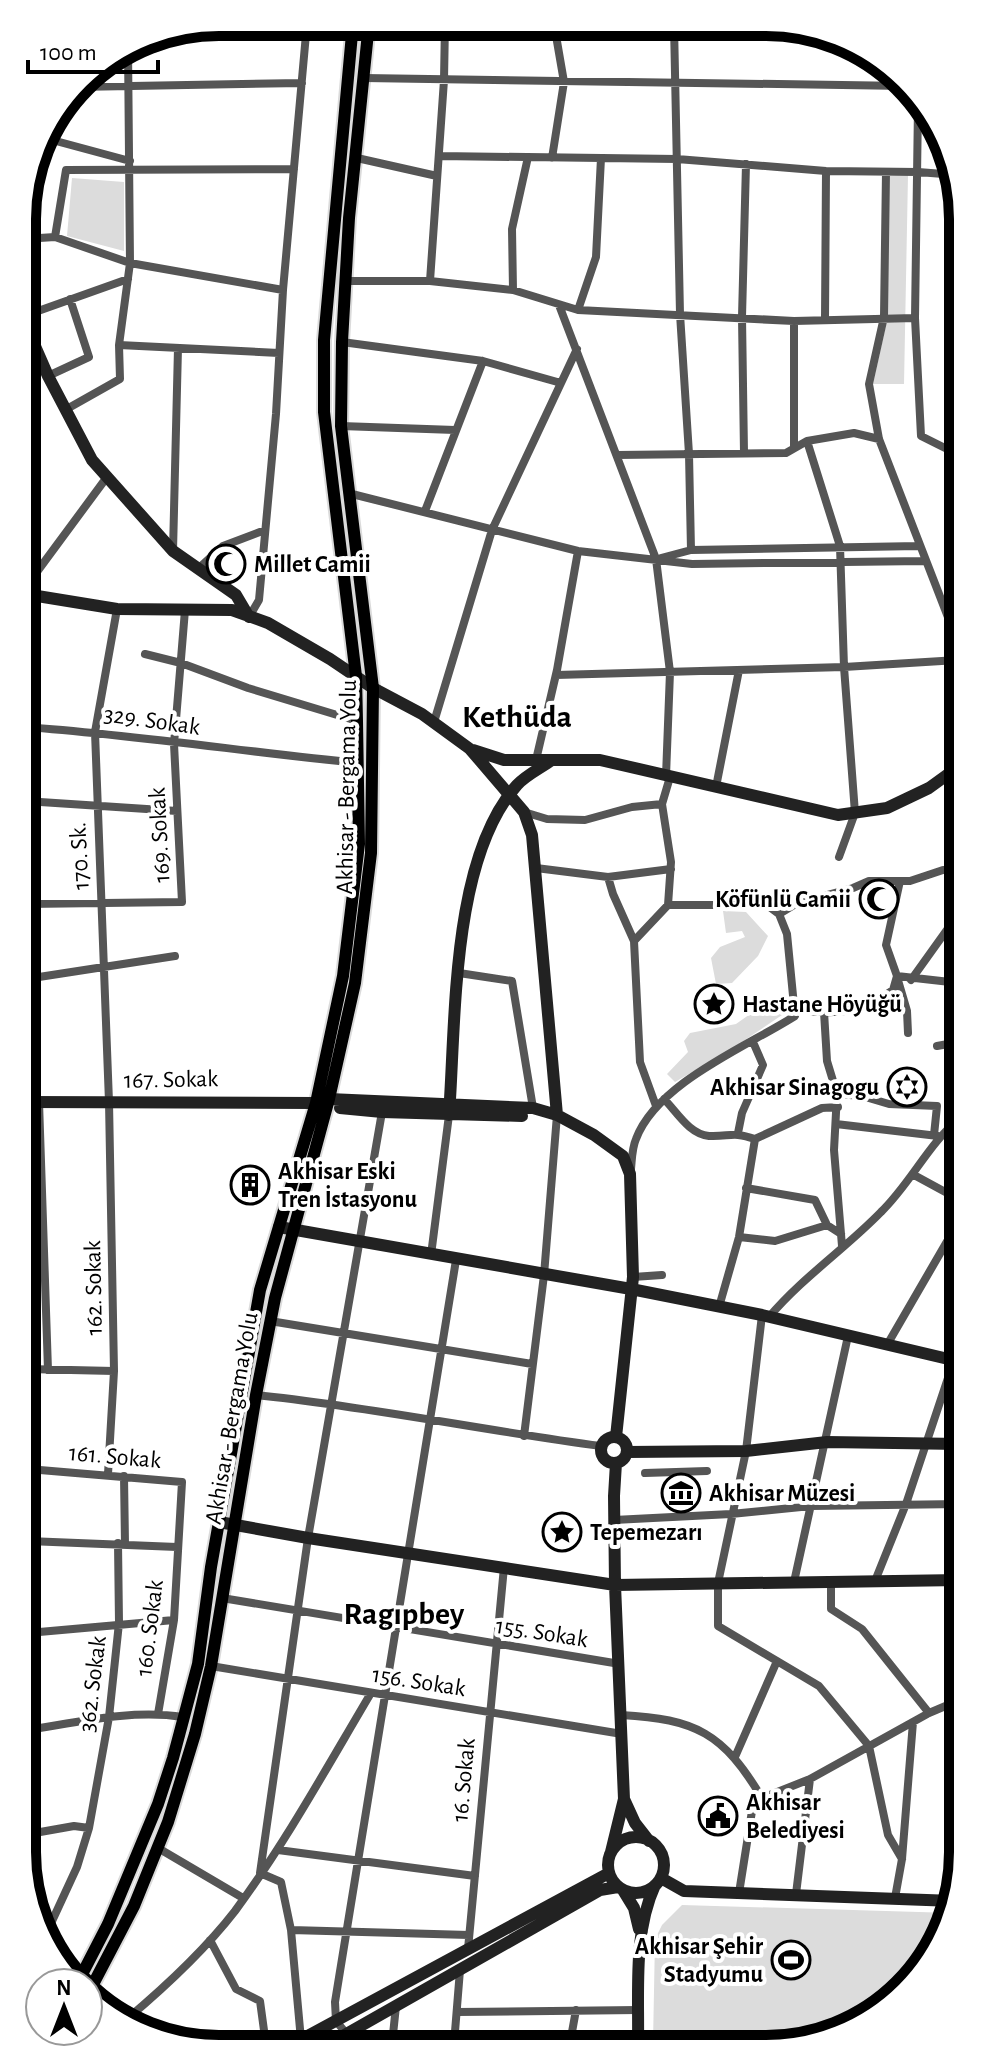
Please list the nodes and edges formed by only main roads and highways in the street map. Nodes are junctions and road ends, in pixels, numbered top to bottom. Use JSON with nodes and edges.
{"nodes":[{"id":1,"x":352,"y":36,"type":"edge"},
{"id":2,"x":368,"y":36,"type":"edge"},
{"id":3,"x":324,"y":1103,"type":"junction"},
{"id":4,"x":86,"y":1967,"type":"edge"},
{"id":5,"x":102,"y":1967,"type":"edge"}],
"edges":[{"from":1,"to":3,"type":"main road","name":"Akhisar - Bergama Yolu"},
{"from":2,"to":3,"type":"main road","name":"Akhisar - Bergama Yolu"},
{"from":3,"to":4,"type":"main road","name":"Akhisar - Bergama Yolu"},
{"from":3,"to":5,"type":"main road","name":"Akhisar - Bergama Yolu"}]}
